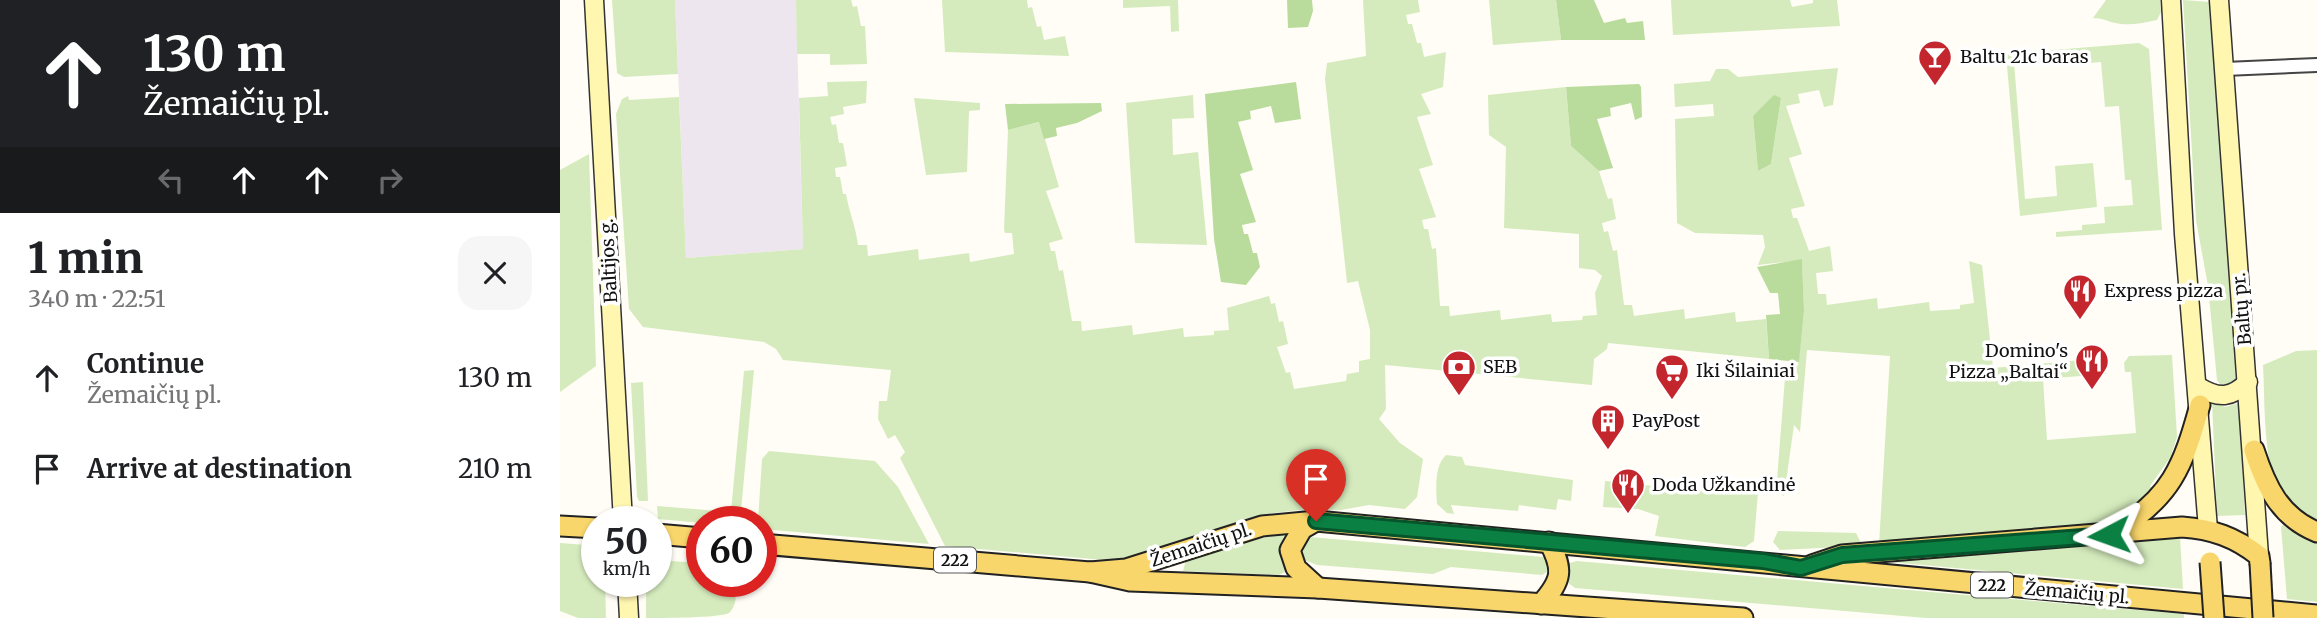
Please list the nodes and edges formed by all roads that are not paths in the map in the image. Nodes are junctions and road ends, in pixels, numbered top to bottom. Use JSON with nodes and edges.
{"nodes":[{"id":1,"x":594,"y":0,"type":"edge"},
{"id":2,"x":2171,"y":0,"type":"edge"},
{"id":3,"x":2220,"y":0,"type":"edge"},
{"id":4,"x":2317,"y":65,"type":"edge"},
{"id":5,"x":2225,"y":69,"type":"junction"},
{"id":6,"x":2248,"y":382,"type":"junction"},
{"id":7,"x":2200,"y":396,"type":"junction"},
{"id":8,"x":2254,"y":450,"type":"junction"},
{"id":9,"x":622,"y":506,"type":"edge"},
{"id":10,"x":1316,"y":521,"type":"junction"},
{"id":11,"x":560,"y":526,"type":"edge"},
{"id":12,"x":581,"y":527,"type":"edge"},
{"id":13,"x":2208,"y":529,"type":"junction"},
{"id":14,"x":2317,"y":533,"type":"edge"},
{"id":15,"x":2109,"y":535,"type":"junction"},
{"id":16,"x":1549,"y":542,"type":"junction"},
{"id":17,"x":777,"y":545,"type":"edge"},
{"id":18,"x":2260,"y":559,"type":"junction"},
{"id":19,"x":1801,"y":568,"type":"junction"},
{"id":20,"x":1090,"y":572,"type":"junction"},
{"id":21,"x":1318,"y":588,"type":"junction"},
{"id":22,"x":628,"y":597,"type":"edge"},
{"id":23,"x":1541,"y":604,"type":"junction"},
{"id":24,"x":2317,"y":615,"type":"edge"},
{"id":25,"x":629,"y":618,"type":"edge"},
{"id":26,"x":1743,"y":618,"type":"edge"},
{"id":27,"x":2214,"y":618,"type":"edge"},
{"id":28,"x":2263,"y":618,"type":"edge"}],
"edges":[{"from":1,"to":9,"type":"main road","name":"Baltijos g."},
{"from":2,"to":7,"type":"main road"},
{"from":3,"to":5,"type":"main road","name":"Baltų pr."},
{"from":4,"to":5,"type":"street"},
{"from":5,"to":6,"type":"main road","name":"Baltų pr."},
{"from":6,"to":7,"type":"main road"},
{"from":6,"to":8,"type":"main road","name":"Baltų pr."},
{"from":7,"to":13,"type":"main road"},
{"from":7,"to":15,"type":"main road"},
{"from":8,"to":14,"type":"main road"},
{"from":8,"to":18,"type":"main road","name":"Baltų pr."},
{"from":10,"to":16,"type":"main road","name":"Žemaičių pl.","number":"222"},
{"from":10,"to":20,"type":"main road","name":"Žemaičių pl.","number":"222"},
{"from":10,"to":21,"type":"main road"},
{"from":11,"to":12,"type":"main road"},
{"from":13,"to":15,"type":"main road"},
{"from":13,"to":18,"type":"main road"},
{"from":13,"to":27,"type":"main road","bridge":true},
{"from":15,"to":19,"type":"main road"},
{"from":16,"to":19,"type":"main road","name":"Žemaičių pl.","number":"222"},
{"from":16,"to":23,"type":"main road"},
{"from":17,"to":20,"type":"main road","name":"Žemaičių pl.","number":"222"},
{"from":18,"to":28,"type":"main road","name":"Baltų pr.","bridge":true},
{"from":19,"to":24,"type":"main road","name":"Žemaičių pl.","number":"222"},
{"from":20,"to":21,"type":"main road","name":"Žemaičių pl.","number":"222"},
{"from":21,"to":23,"type":"main road","name":"Žemaičių pl.","number":"222"},
{"from":22,"to":25,"type":"main road"},
{"from":23,"to":26,"type":"main road","name":"Žemaičių pl.","number":"222"}]}
